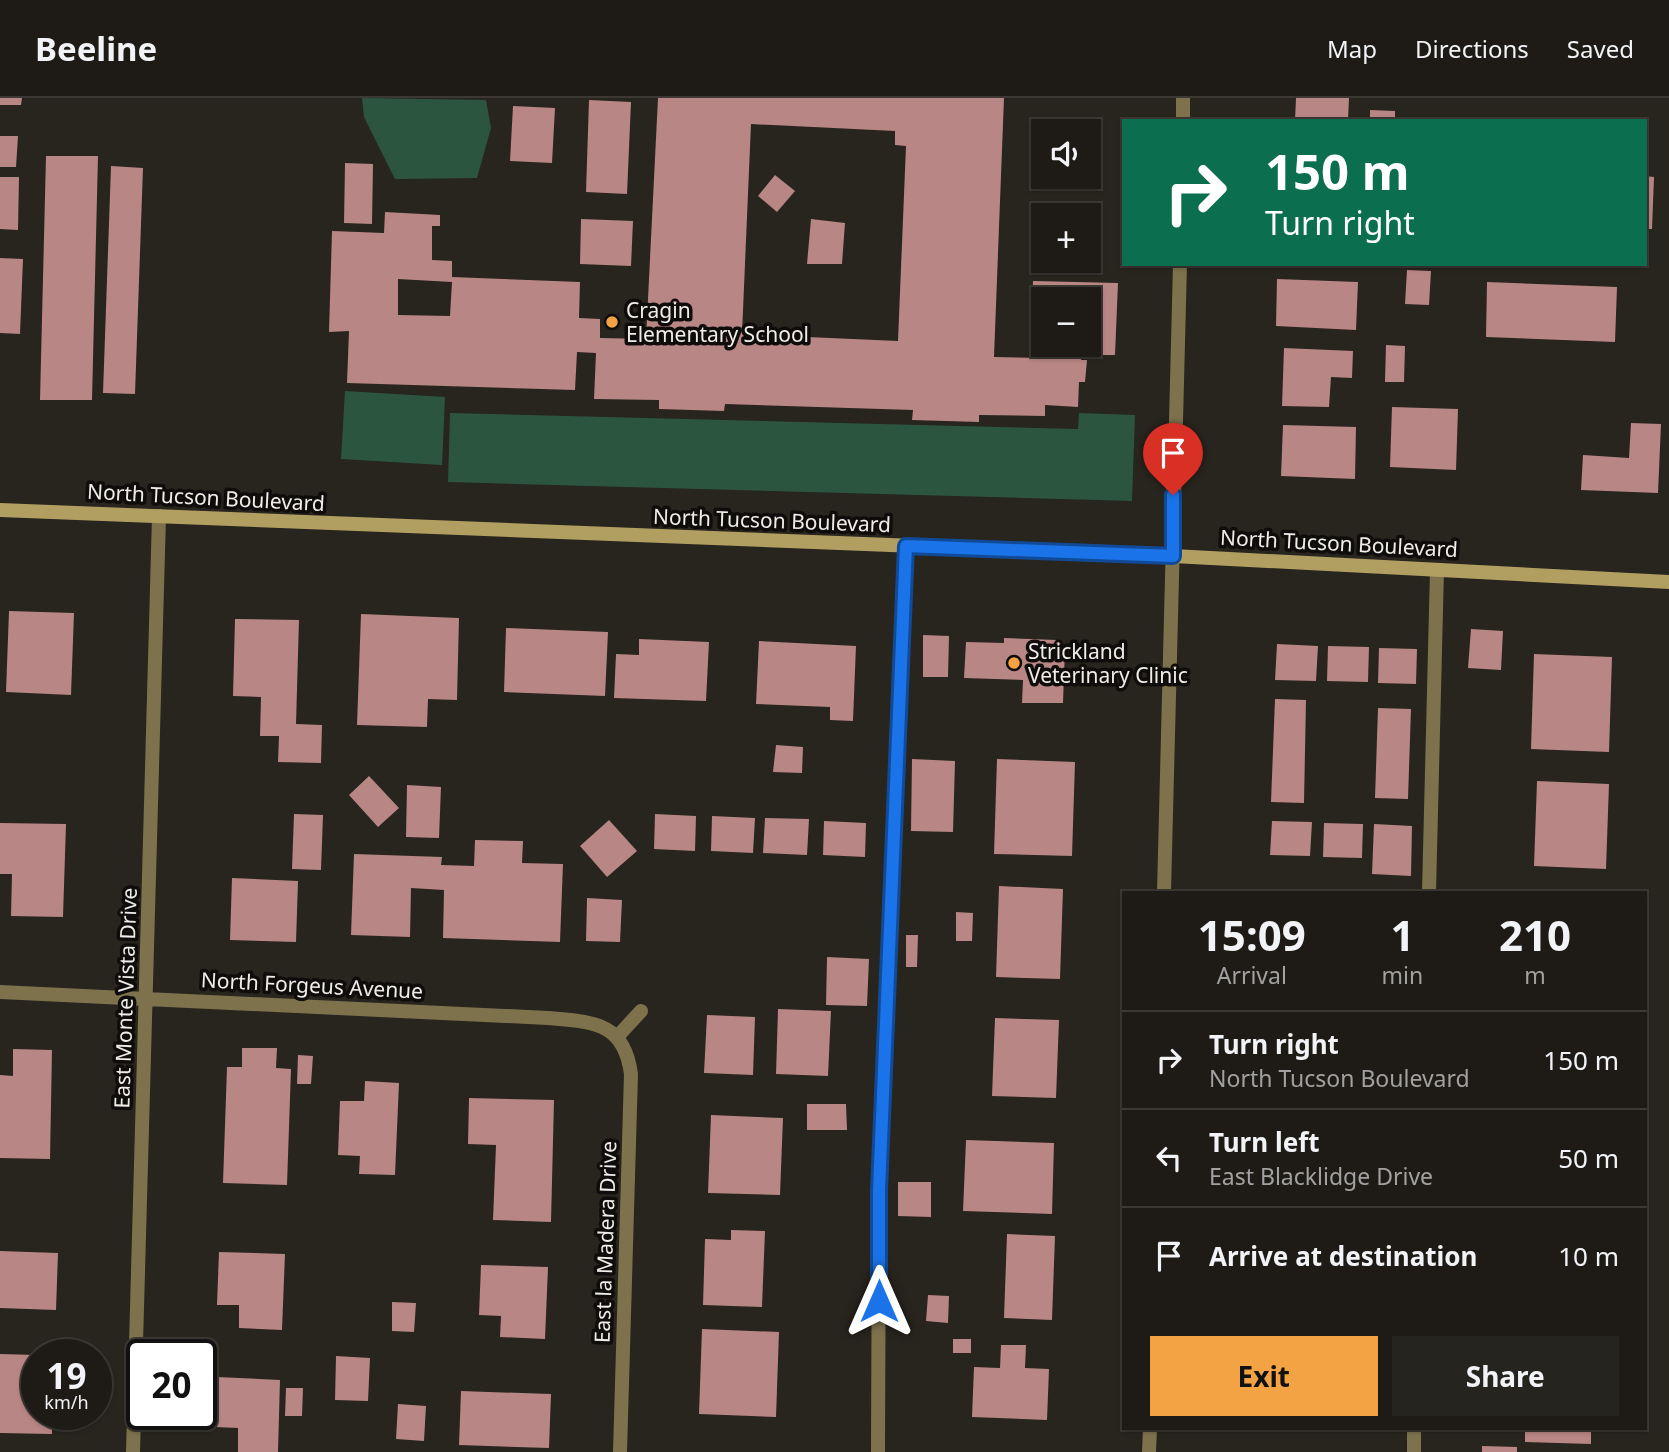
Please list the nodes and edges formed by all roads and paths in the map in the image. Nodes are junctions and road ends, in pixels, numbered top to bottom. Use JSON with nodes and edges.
{"nodes":[{"id":1,"x":1184,"y":98,"type":"edge"},
{"id":2,"x":1183,"y":119,"type":"edge"},
{"id":3,"x":1180,"y":266,"type":"edge"},
{"id":4,"x":0,"y":510,"type":"edge"},
{"id":5,"x":159,"y":516,"type":"junction"},
{"id":6,"x":906,"y":546,"type":"junction"},
{"id":7,"x":1173,"y":556,"type":"junction"},
{"id":8,"x":1437,"y":570,"type":"junction"},
{"id":9,"x":1669,"y":582,"type":"edge"},
{"id":10,"x":1164,"y":891,"type":"edge"},
{"id":11,"x":1429,"y":891,"type":"edge"},
{"id":12,"x":0,"y":992,"type":"edge"},
{"id":13,"x":147,"y":997,"type":"junction"},
{"id":14,"x":641,"y":1011,"type":"dead end"},
{"id":15,"x":617,"y":1037,"type":"junction"},
{"id":16,"x":1150,"y":1430,"type":"edge"},
{"id":17,"x":1414,"y":1430,"type":"edge"},
{"id":18,"x":134,"y":1452,"type":"edge"},
{"id":19,"x":620,"y":1452,"type":"edge"},
{"id":20,"x":878,"y":1452,"type":"edge"},
{"id":21,"x":1149,"y":1452,"type":"edge"},
{"id":22,"x":1414,"y":1452,"type":"edge"}],
"edges":[{"from":1,"to":2,"type":"street"},
{"from":3,"to":7,"type":"street"},
{"from":4,"to":5,"type":"main road","name":"North Tucson Boulevard"},
{"from":5,"to":6,"type":"main road","name":"North Tucson Boulevard"},
{"from":5,"to":13,"type":"street","name":"East Monte Vista Drive"},
{"from":6,"to":7,"type":"main road","name":"North Tucson Boulevard"},
{"from":6,"to":20,"type":"street"},
{"from":7,"to":8,"type":"main road","name":"North Tucson Boulevard"},
{"from":7,"to":10,"type":"street"},
{"from":8,"to":9,"type":"main road","name":"North Tucson Boulevard"},
{"from":8,"to":11,"type":"street"},
{"from":12,"to":13,"type":"street","name":"North Forgeus Avenue"},
{"from":13,"to":15,"type":"street","name":"North Forgeus Avenue"},
{"from":13,"to":18,"type":"street","name":"East Monte Vista Drive"},
{"from":14,"to":15,"type":"street"},
{"from":15,"to":19,"type":"street","name":"East la Madera Drive"},
{"from":16,"to":21,"type":"street"},
{"from":17,"to":22,"type":"street"}]}
